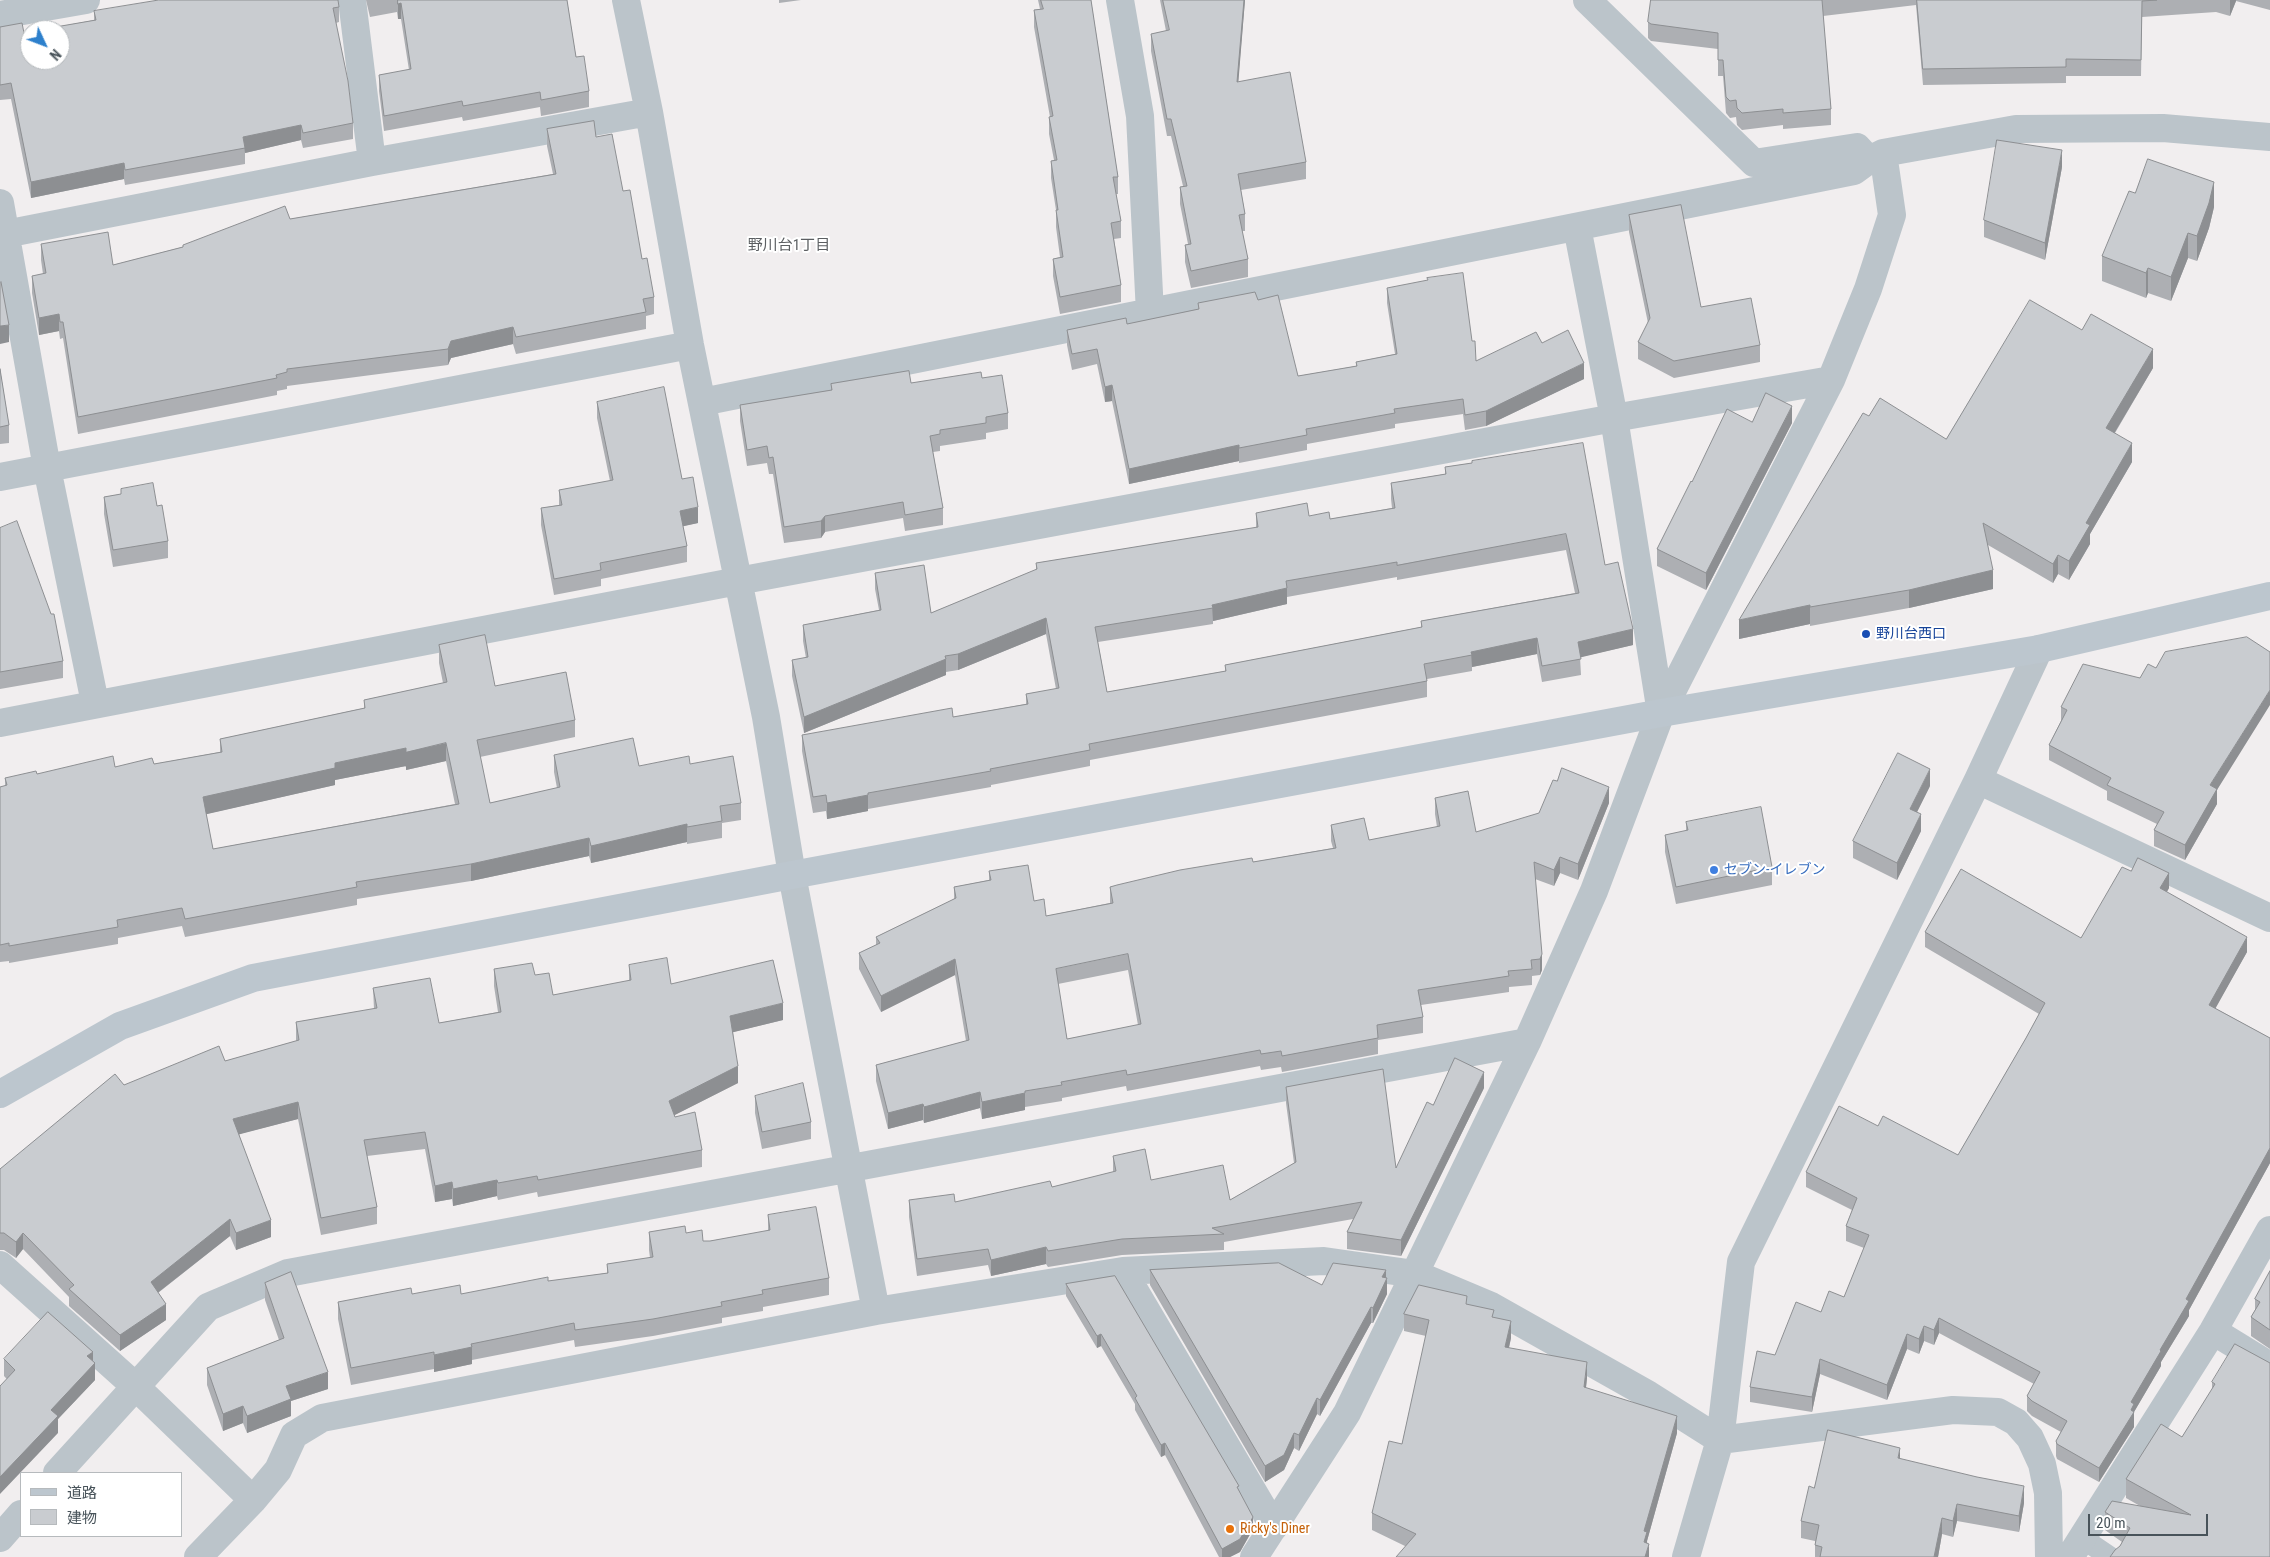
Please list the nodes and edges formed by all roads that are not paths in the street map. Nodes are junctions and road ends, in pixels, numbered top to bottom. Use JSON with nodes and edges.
{"nodes":[{"id":1,"x":86,"y":0,"type":"edge"},
{"id":2,"x":352,"y":0,"type":"edge"},
{"id":3,"x":626,"y":0,"type":"edge"},
{"id":4,"x":1120,"y":0,"type":"edge"},
{"id":5,"x":1587,"y":0,"type":"edge"},
{"id":6,"x":0,"y":16,"type":"edge"},
{"id":7,"x":648,"y":112,"type":"junction"},
{"id":8,"x":2270,"y":137,"type":"edge"},
{"id":9,"x":1876,"y":157,"type":"junction"},
{"id":10,"x":372,"y":162,"type":"junction"},
{"id":11,"x":0,"y":203,"type":"edge"},
{"id":12,"x":1577,"y":227,"type":"junction"},
{"id":13,"x":3,"y":234,"type":"edge"},
{"id":14,"x":1150,"y":313,"type":"junction"},
{"id":15,"x":690,"y":345,"type":"junction"},
{"id":16,"x":1832,"y":380,"type":"junction"},
{"id":17,"x":702,"y":402,"type":"junction"},
{"id":18,"x":1614,"y":418,"type":"junction"},
{"id":19,"x":47,"y":468,"type":"junction"},
{"id":20,"x":0,"y":477,"type":"edge"},
{"id":21,"x":738,"y":581,"type":"junction"},
{"id":22,"x":2270,"y":596,"type":"edge"},
{"id":23,"x":2039,"y":649,"type":"junction"},
{"id":24,"x":94,"y":703,"type":"junction"},
{"id":25,"x":1661,"y":713,"type":"junction"},
{"id":26,"x":0,"y":723,"type":"edge"},
{"id":27,"x":1978,"y":780,"type":"junction"},
{"id":28,"x":792,"y":875,"type":"junction"},
{"id":29,"x":2270,"y":918,"type":"edge"},
{"id":30,"x":1527,"y":1042,"type":"junction"},
{"id":31,"x":0,"y":1094,"type":"edge"},
{"id":32,"x":847,"y":1169,"type":"junction"},
{"id":33,"x":2270,"y":1230,"type":"edge"},
{"id":34,"x":0,"y":1265,"type":"edge"},
{"id":35,"x":1123,"y":1271,"type":"junction"},
{"id":36,"x":1415,"y":1274,"type":"junction"},
{"id":37,"x":876,"y":1311,"type":"junction"},
{"id":38,"x":2213,"y":1330,"type":"junction"},
{"id":39,"x":2270,"y":1366,"type":"edge"},
{"id":40,"x":135,"y":1386,"type":"junction"},
{"id":41,"x":1720,"y":1440,"type":"junction"},
{"id":42,"x":58,"y":1472,"type":"edge"},
{"id":43,"x":253,"y":1500,"type":"junction"},
{"id":44,"x":20,"y":1515,"type":"edge"},
{"id":45,"x":1274,"y":1527,"type":"junction"},
{"id":46,"x":0,"y":1538,"type":"edge"},
{"id":47,"x":2076,"y":1548,"type":"edge"},
{"id":48,"x":198,"y":1557,"type":"edge"},
{"id":49,"x":1254,"y":1557,"type":"edge"},
{"id":50,"x":1686,"y":1557,"type":"edge"},
{"id":51,"x":2049,"y":1557,"type":"edge"},
{"id":52,"x":2110,"y":1557,"type":"edge"}],
"edges":[{"from":1,"to":6,"type":"street"},
{"from":2,"to":10,"type":"street"},
{"from":3,"to":7,"type":"street"},
{"from":4,"to":14,"type":"street"},
{"from":5,"to":9,"type":"street"},
{"from":7,"to":10,"type":"street"},
{"from":7,"to":15,"type":"street"},
{"from":8,"to":9,"type":"street"},
{"from":9,"to":12,"type":"street"},
{"from":9,"to":16,"type":"street"},
{"from":10,"to":13,"type":"street"},
{"from":11,"to":13,"type":"street"},
{"from":12,"to":14,"type":"street"},
{"from":12,"to":18,"type":"street"},
{"from":13,"to":19,"type":"street"},
{"from":14,"to":17,"type":"street"},
{"from":15,"to":17,"type":"street"},
{"from":15,"to":19,"type":"street"},
{"from":16,"to":18,"type":"street"},
{"from":16,"to":25,"type":"street"},
{"from":17,"to":21,"type":"street"},
{"from":18,"to":21,"type":"street"},
{"from":18,"to":25,"type":"street"},
{"from":19,"to":20,"type":"street"},
{"from":19,"to":24,"type":"street"},
{"from":21,"to":24,"type":"street"},
{"from":21,"to":28,"type":"street"},
{"from":22,"to":23,"type":"street"},
{"from":23,"to":25,"type":"street"},
{"from":23,"to":27,"type":"street"},
{"from":24,"to":26,"type":"street"},
{"from":25,"to":28,"type":"street"},
{"from":25,"to":30,"type":"street"},
{"from":27,"to":29,"type":"street"},
{"from":27,"to":41,"type":"street"},
{"from":28,"to":31,"type":"street"},
{"from":28,"to":32,"type":"street"},
{"from":30,"to":32,"type":"street"},
{"from":30,"to":36,"type":"street"},
{"from":32,"to":37,"type":"street"},
{"from":32,"to":40,"type":"street"},
{"from":33,"to":38,"type":"street"},
{"from":34,"to":40,"type":"street"},
{"from":35,"to":36,"type":"street"},
{"from":35,"to":37,"type":"street"},
{"from":35,"to":45,"type":"street"},
{"from":36,"to":41,"type":"street"},
{"from":36,"to":45,"type":"street"},
{"from":37,"to":43,"type":"street"},
{"from":38,"to":39,"type":"street"},
{"from":38,"to":47,"type":"street"},
{"from":40,"to":42,"type":"street"},
{"from":40,"to":43,"type":"street"},
{"from":41,"to":50,"type":"street"},
{"from":41,"to":51,"type":"street"},
{"from":43,"to":48,"type":"street"},
{"from":44,"to":46,"type":"street"},
{"from":45,"to":49,"type":"street"},
{"from":47,"to":52,"type":"lane"}]}
